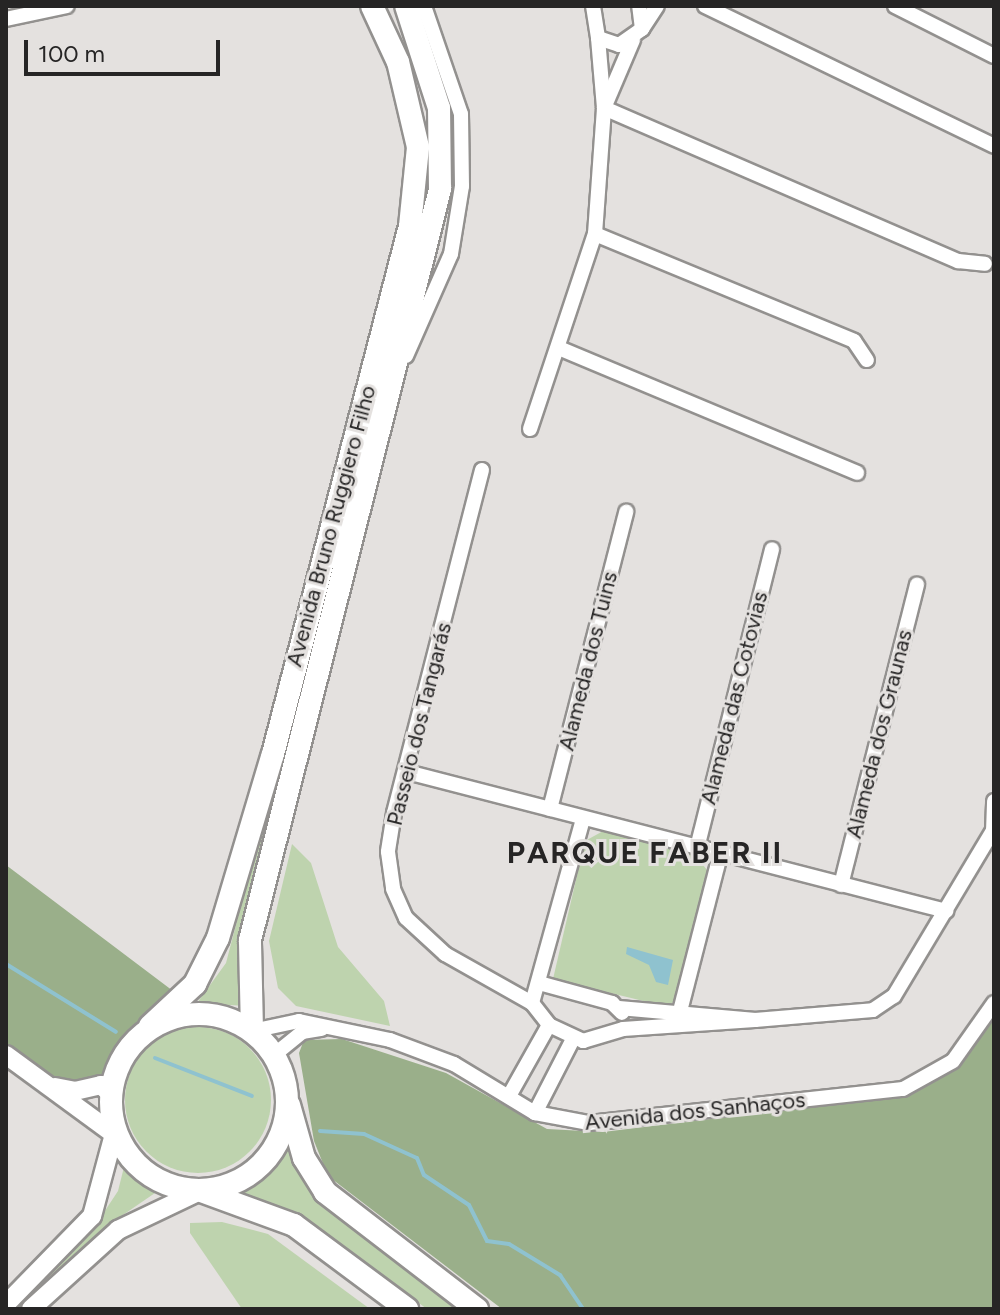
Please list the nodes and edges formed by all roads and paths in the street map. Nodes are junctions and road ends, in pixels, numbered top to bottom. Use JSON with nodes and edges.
{"nodes":[{"id":1,"x":67,"y":6,"type":"edge"},
{"id":2,"x":406,"y":6,"type":"edge"},
{"id":3,"x":424,"y":6,"type":"edge"},
{"id":4,"x":593,"y":6,"type":"edge"},
{"id":5,"x":639,"y":6,"type":"edge"},
{"id":6,"x":657,"y":6,"type":"edge"},
{"id":7,"x":705,"y":6,"type":"edge"},
{"id":8,"x":895,"y":6,"type":"edge"},
{"id":9,"x":381,"y":8,"type":"edge"},
{"id":10,"x":6,"y":19,"type":"edge"},
{"id":11,"x":637,"y":34,"type":"junction"},
{"id":12,"x":598,"y":38,"type":"junction"},
{"id":13,"x":994,"y":56,"type":"edge"},
{"id":14,"x":604,"y":108,"type":"junction"},
{"id":15,"x":994,"y":146,"type":"edge"},
{"id":16,"x":595,"y":234,"type":"junction"},
{"id":17,"x":985,"y":264,"type":"dead end"},
{"id":18,"x":561,"y":349,"type":"junction"},
{"id":19,"x":867,"y":360,"type":"dead end"},
{"id":20,"x":397,"y":375,"type":"junction"},
{"id":21,"x":530,"y":429,"type":"dead end"},
{"id":22,"x":482,"y":470,"type":"dead end"},
{"id":23,"x":857,"y":473,"type":"dead end"},
{"id":24,"x":626,"y":512,"type":"dead end"},
{"id":25,"x":772,"y":549,"type":"dead end"},
{"id":26,"x":917,"y":584,"type":"dead end"},
{"id":27,"x":273,"y":754,"type":"junction"},
{"id":28,"x":299,"y":758,"type":"junction"},
{"id":29,"x":407,"y":772,"type":"junction"},
{"id":30,"x":994,"y":801,"type":"edge"},
{"id":31,"x":550,"y":809,"type":"junction"},
{"id":32,"x":583,"y":819,"type":"junction"},
{"id":33,"x":993,"y":831,"type":"edge"},
{"id":34,"x":697,"y":848,"type":"junction"},
{"id":35,"x":720,"y":855,"type":"junction"},
{"id":36,"x":841,"y":885,"type":"junction"},
{"id":37,"x":946,"y":911,"type":"junction"},
{"id":38,"x":539,"y":983,"type":"junction"},
{"id":39,"x":532,"y":1003,"type":"junction"},
{"id":40,"x":994,"y":1003,"type":"edge"},
{"id":41,"x":619,"y":1008,"type":"junction"},
{"id":42,"x":679,"y":1015,"type":"junction"},
{"id":43,"x":755,"y":1020,"type":"junction"},
{"id":44,"x":549,"y":1025,"type":"junction"},
{"id":45,"x":150,"y":1026,"type":"junction"},
{"id":46,"x":331,"y":1027,"type":"junction"},
{"id":47,"x":623,"y":1029,"type":"junction"},
{"id":48,"x":252,"y":1031,"type":"junction"},
{"id":49,"x":574,"y":1037,"type":"junction"},
{"id":50,"x":6,"y":1055,"type":"edge"},
{"id":51,"x":274,"y":1055,"type":"junction"},
{"id":52,"x":48,"y":1085,"type":"junction"},
{"id":53,"x":111,"y":1094,"type":"junction"},
{"id":54,"x":509,"y":1096,"type":"junction"},
{"id":55,"x":288,"y":1101,"type":"junction"},
{"id":56,"x":535,"y":1113,"type":"junction"},
{"id":57,"x":114,"y":1134,"type":"junction"},
{"id":58,"x":200,"y":1191,"type":"junction"},
{"id":59,"x":6,"y":1304,"type":"edge"},
{"id":60,"x":31,"y":1309,"type":"edge"},
{"id":61,"x":407,"y":1309,"type":"edge"},
{"id":62,"x":477,"y":1309,"type":"edge"}],
"edges":[{"from":1,"to":10,"type":"street"},
{"from":2,"to":20,"type":"main road","name":"Avenida Bruno Ruggiero Filho"},
{"from":3,"to":20,"type":"street","name":"Avenida Bruno Ruggiero Filho"},
{"from":4,"to":12,"type":"street"},
{"from":5,"to":11,"type":"street"},
{"from":6,"to":11,"type":"street"},
{"from":7,"to":15,"type":"street"},
{"from":8,"to":13,"type":"street"},
{"from":9,"to":27,"type":"main road","name":"Avenida Bruno Ruggiero Filho"},
{"from":11,"to":12,"type":"street"},
{"from":11,"to":14,"type":"street"},
{"from":12,"to":14,"type":"street"},
{"from":14,"to":16,"type":"street"},
{"from":14,"to":17,"type":"street"},
{"from":16,"to":18,"type":"street"},
{"from":16,"to":19,"type":"street"},
{"from":18,"to":21,"type":"street"},
{"from":18,"to":23,"type":"street"},
{"from":20,"to":28,"type":"main road","name":"Avenida Bruno Ruggiero Filho"},
{"from":22,"to":29,"type":"street","name":"Passeio dos Tangarás"},
{"from":24,"to":31,"type":"street","name":"Alameda dos Tuins"},
{"from":25,"to":34,"type":"street","name":"Alameda das Cotovias"},
{"from":26,"to":36,"type":"street","name":"Alameda dos Graunas"},
{"from":27,"to":28,"type":"main road"},
{"from":27,"to":45,"type":"main road","name":"Avenida Bruno Ruggiero Filho"},
{"from":28,"to":48,"type":"main road","name":"Avenida Bruno Ruggiero Filho"},
{"from":29,"to":31,"type":"street"},
{"from":29,"to":39,"type":"street","name":"Passeio dos Tangarás"},
{"from":30,"to":33,"type":"street","name":"Passeio dos Tangarás"},
{"from":31,"to":32,"type":"street"},
{"from":32,"to":34,"type":"street"},
{"from":32,"to":38,"type":"street"},
{"from":33,"to":37,"type":"street","name":"Passeio dos Tangarás"},
{"from":34,"to":35,"type":"street"},
{"from":35,"to":36,"type":"street"},
{"from":35,"to":42,"type":"street"},
{"from":36,"to":37,"type":"street"},
{"from":37,"to":43,"type":"street","name":"Passeio dos Tangarás"},
{"from":38,"to":39,"type":"street"},
{"from":38,"to":41,"type":"street","name":"Passeio dos Tangarás"},
{"from":39,"to":44,"type":"street","name":"Passeio dos Tangarás"},
{"from":40,"to":56,"type":"street","name":"Avenida dos Sanhaços"},
{"from":41,"to":42,"type":"street","name":"Passeio dos Tangarás"},
{"from":41,"to":47,"type":"street"},
{"from":42,"to":43,"type":"street","name":"Passeio dos Tangarás"},
{"from":43,"to":47,"type":"street","name":"Passeio dos Tangarás"},
{"from":44,"to":49,"type":"street","name":"Passeio dos Tangarás"},
{"from":44,"to":54,"type":"street"},
{"from":45,"to":48,"type":"main road"},
{"from":45,"to":53,"type":"main road"},
{"from":46,"to":48,"type":"street","name":"Avenida dos Sanhaços"},
{"from":46,"to":51,"type":"street"},
{"from":46,"to":54,"type":"street","name":"Avenida dos Sanhaços"},
{"from":47,"to":49,"type":"street","name":"Passeio dos Tangarás"},
{"from":48,"to":51,"type":"main road"},
{"from":49,"to":56,"type":"street"},
{"from":50,"to":52,"type":"street"},
{"from":51,"to":55,"type":"main road"},
{"from":52,"to":53,"type":"street"},
{"from":52,"to":57,"type":"street"},
{"from":53,"to":57,"type":"main road"},
{"from":54,"to":56,"type":"street","name":"Avenida dos Sanhaços"},
{"from":55,"to":58,"type":"main road"},
{"from":55,"to":62,"type":"main road"},
{"from":57,"to":58,"type":"main road"},
{"from":57,"to":59,"type":"street"},
{"from":58,"to":60,"type":"street"},
{"from":58,"to":61,"type":"main road"}]}
